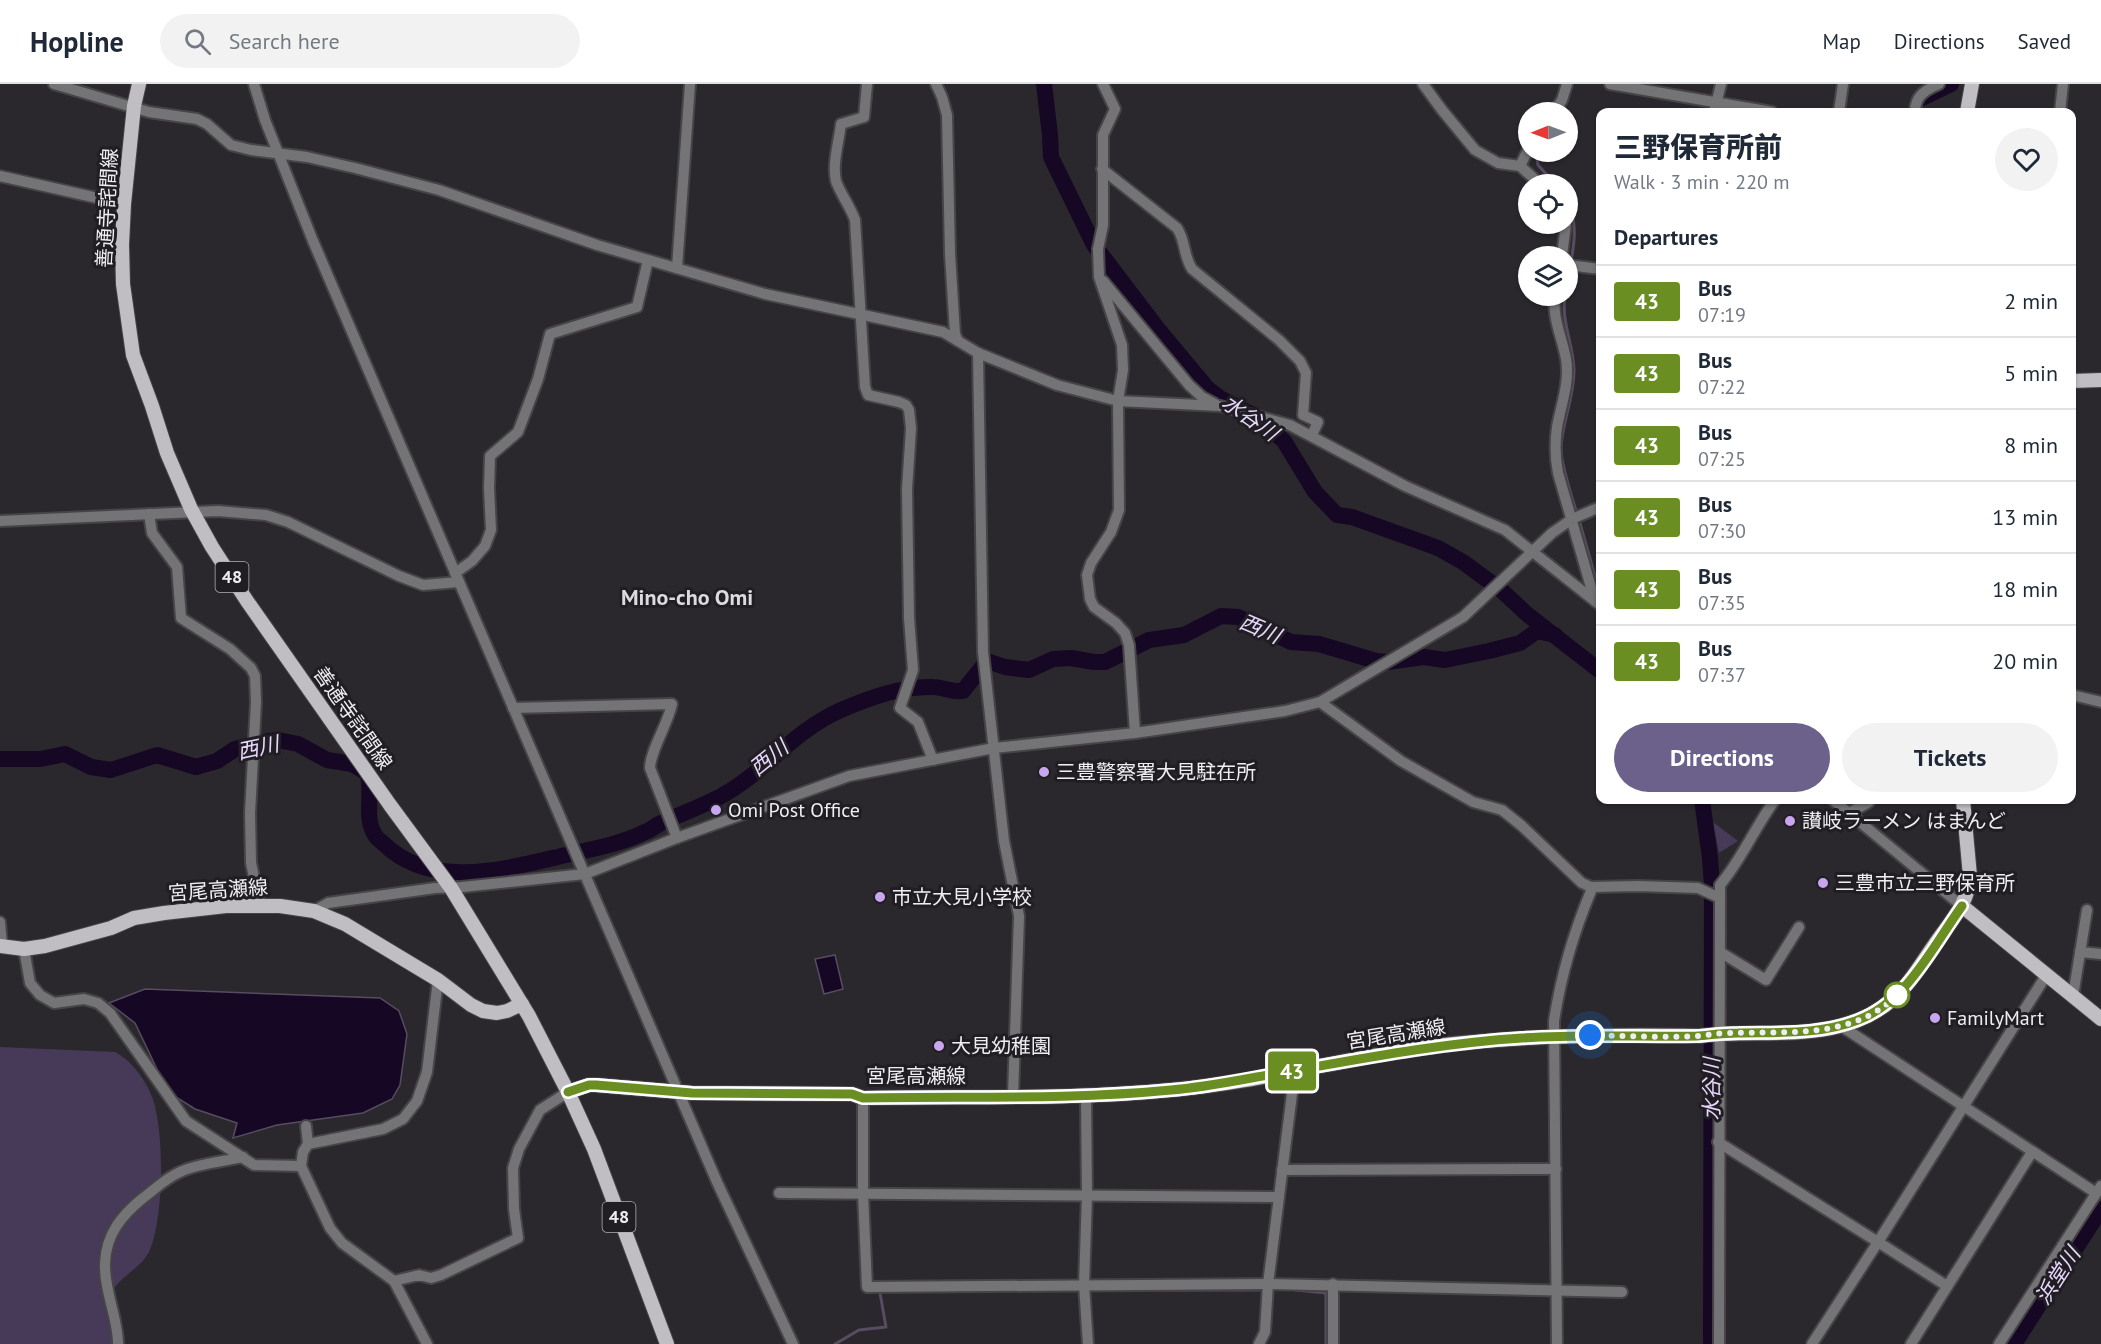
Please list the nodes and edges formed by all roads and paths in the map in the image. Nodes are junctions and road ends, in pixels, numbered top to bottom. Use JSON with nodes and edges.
{"nodes":[{"id":1,"x":54,"y":84,"type":"edge"},
{"id":2,"x":139,"y":84,"type":"edge"},
{"id":3,"x":254,"y":84,"type":"edge"},
{"id":4,"x":690,"y":84,"type":"edge"},
{"id":5,"x":867,"y":84,"type":"edge"},
{"id":6,"x":936,"y":84,"type":"edge"},
{"id":7,"x":1423,"y":84,"type":"edge"},
{"id":8,"x":1567,"y":84,"type":"edge"},
{"id":9,"x":1610,"y":84,"type":"edge"},
{"id":10,"x":1721,"y":84,"type":"edge"},
{"id":11,"x":1843,"y":84,"type":"edge"},
{"id":12,"x":1940,"y":84,"type":"edge"},
{"id":13,"x":1972,"y":84,"type":"edge"},
{"id":14,"x":2064,"y":84,"type":"edge"},
{"id":15,"x":1107,"y":86,"type":"edge"},
{"id":16,"x":1561,"y":102,"type":"edge"},
{"id":17,"x":134,"y":106,"type":"junction"},
{"id":18,"x":1715,"y":107,"type":"edge"},
{"id":19,"x":1840,"y":108,"type":"edge"},
{"id":20,"x":1915,"y":108,"type":"edge"},
{"id":21,"x":1968,"y":108,"type":"edge"},
{"id":22,"x":2061,"y":108,"type":"edge"},
{"id":23,"x":278,"y":152,"type":"junction"},
{"id":24,"x":1522,"y":162,"type":"edge"},
{"id":25,"x":1520,"y":166,"type":"junction"},
{"id":26,"x":1102,"y":169,"type":"junction"},
{"id":27,"x":1529,"y":174,"type":"edge"},
{"id":28,"x":0,"y":176,"type":"edge"},
{"id":29,"x":124,"y":204,"type":"junction"},
{"id":30,"x":648,"y":260,"type":"junction"},
{"id":31,"x":1578,"y":267,"type":"edge"},
{"id":32,"x":677,"y":268,"type":"junction"},
{"id":33,"x":1596,"y":269,"type":"edge"},
{"id":34,"x":1099,"y":277,"type":"junction"},
{"id":35,"x":1554,"y":306,"type":"edge"},
{"id":36,"x":862,"y":314,"type":"junction"},
{"id":37,"x":958,"y":341,"type":"junction"},
{"id":38,"x":978,"y":353,"type":"junction"},
{"id":39,"x":2101,"y":380,"type":"edge"},
{"id":40,"x":2076,"y":381,"type":"edge"},
{"id":41,"x":1118,"y":401,"type":"junction"},
{"id":42,"x":1220,"y":406,"type":"junction"},
{"id":43,"x":1312,"y":435,"type":"junction"},
{"id":44,"x":1596,"y":509,"type":"edge"},
{"id":45,"x":193,"y":512,"type":"junction"},
{"id":46,"x":149,"y":514,"type":"junction"},
{"id":47,"x":1576,"y":518,"type":"junction"},
{"id":48,"x":0,"y":521,"type":"edge"},
{"id":49,"x":1531,"y":551,"type":"junction"},
{"id":50,"x":457,"y":578,"type":"junction"},
{"id":51,"x":1596,"y":595,"type":"edge"},
{"id":52,"x":1596,"y":601,"type":"edge"},
{"id":53,"x":2076,"y":696,"type":"edge"},
{"id":54,"x":1320,"y":702,"type":"junction"},
{"id":55,"x":2101,"y":702,"type":"edge"},
{"id":56,"x":513,"y":708,"type":"junction"},
{"id":57,"x":1135,"y":733,"type":"junction"},
{"id":58,"x":994,"y":748,"type":"junction"},
{"id":59,"x":933,"y":760,"type":"junction"},
{"id":60,"x":1772,"y":804,"type":"edge"},
{"id":61,"x":1838,"y":804,"type":"edge"},
{"id":62,"x":1867,"y":804,"type":"edge"},
{"id":63,"x":1963,"y":804,"type":"edge"},
{"id":64,"x":1849,"y":813,"type":"junction"},
{"id":65,"x":677,"y":838,"type":"junction"},
{"id":66,"x":585,"y":874,"type":"junction"},
{"id":67,"x":1591,"y":887,"type":"junction"},
{"id":68,"x":451,"y":888,"type":"junction"},
{"id":69,"x":1720,"y":897,"type":"junction"},
{"id":70,"x":260,"y":905,"type":"junction"},
{"id":71,"x":1962,"y":906,"type":"junction"},
{"id":72,"x":2086,"y":910,"type":"dead end"},
{"id":73,"x":314,"y":911,"type":"junction"},
{"id":74,"x":0,"y":922,"type":"edge"},
{"id":75,"x":1799,"y":927,"type":"dead end"},
{"id":76,"x":1,"y":946,"type":"edge"},
{"id":77,"x":24,"y":949,"type":"junction"},
{"id":78,"x":1720,"y":952,"type":"junction"},
{"id":79,"x":2080,"y":952,"type":"junction"},
{"id":80,"x":2101,"y":954,"type":"edge"},
{"id":81,"x":2047,"y":974,"type":"junction"},
{"id":82,"x":438,"y":980,"type":"junction"},
{"id":83,"x":2073,"y":996,"type":"junction"},
{"id":84,"x":522,"y":1004,"type":"junction"},
{"id":85,"x":2101,"y":1019,"type":"edge"},
{"id":86,"x":1841,"y":1026,"type":"junction"},
{"id":87,"x":1720,"y":1033,"type":"junction"},
{"id":88,"x":1554,"y":1036,"type":"junction"},
{"id":89,"x":1294,"y":1078,"type":"dead end"},
{"id":90,"x":568,"y":1092,"type":"junction"},
{"id":91,"x":679,"y":1092,"type":"junction"},
{"id":92,"x":1013,"y":1096,"type":"junction"},
{"id":93,"x":1086,"y":1096,"type":"junction"},
{"id":94,"x":863,"y":1098,"type":"junction"},
{"id":95,"x":1963,"y":1107,"type":"junction"},
{"id":96,"x":306,"y":1126,"type":"dead end"},
{"id":97,"x":1718,"y":1142,"type":"junction"},
{"id":98,"x":308,"y":1144,"type":"junction"},
{"id":99,"x":2032,"y":1152,"type":"junction"},
{"id":100,"x":243,"y":1157,"type":"junction"},
{"id":101,"x":302,"y":1166,"type":"junction"},
{"id":102,"x":1556,"y":1169,"type":"junction"},
{"id":103,"x":1282,"y":1170,"type":"junction"},
{"id":104,"x":2099,"y":1189,"type":"edge"},
{"id":105,"x":779,"y":1193,"type":"dead end"},
{"id":106,"x":862,"y":1193,"type":"junction"},
{"id":107,"x":1086,"y":1195,"type":"junction"},
{"id":108,"x":1279,"y":1197,"type":"junction"},
{"id":109,"x":1878,"y":1242,"type":"junction"},
{"id":110,"x":394,"y":1281,"type":"junction"},
{"id":111,"x":1268,"y":1284,"type":"junction"},
{"id":112,"x":1333,"y":1284,"type":"junction"},
{"id":113,"x":1084,"y":1285,"type":"junction"},
{"id":114,"x":1947,"y":1286,"type":"junction"},
{"id":115,"x":1557,"y":1290,"type":"junction"},
{"id":116,"x":1622,"y":1292,"type":"dead end"},
{"id":117,"x":118,"y":1344,"type":"edge"},
{"id":118,"x":427,"y":1344,"type":"edge"},
{"id":119,"x":667,"y":1344,"type":"edge"},
{"id":120,"x":793,"y":1344,"type":"edge"},
{"id":121,"x":1088,"y":1344,"type":"edge"},
{"id":122,"x":1259,"y":1344,"type":"edge"},
{"id":123,"x":1333,"y":1344,"type":"edge"},
{"id":124,"x":1557,"y":1344,"type":"edge"},
{"id":125,"x":1719,"y":1344,"type":"edge"},
{"id":126,"x":1812,"y":1344,"type":"edge"},
{"id":127,"x":1911,"y":1344,"type":"edge"},
{"id":128,"x":1999,"y":1344,"type":"edge"}],
"edges":[{"from":1,"to":17,"type":"street"},
{"from":2,"to":17,"type":"main road","name":"善通寺詫間線","number":"48"},
{"from":3,"to":23,"type":"street"},
{"from":4,"to":32,"type":"street"},
{"from":5,"to":36,"type":"street"},
{"from":6,"to":37,"type":"street"},
{"from":7,"to":25,"type":"street"},
{"from":8,"to":16,"type":"street"},
{"from":9,"to":18,"type":"street"},
{"from":10,"to":18,"type":"street"},
{"from":11,"to":19,"type":"street"},
{"from":12,"to":20,"type":"street"},
{"from":13,"to":21,"type":"main road"},
{"from":14,"to":22,"type":"street"},
{"from":15,"to":26,"type":"street"},
{"from":17,"to":23,"type":"street"},
{"from":17,"to":29,"type":"main road","name":"善通寺詫間線","number":"48"},
{"from":23,"to":30,"type":"street"},
{"from":23,"to":50,"type":"street"},
{"from":24,"to":25,"type":"street"},
{"from":25,"to":27,"type":"street"},
{"from":26,"to":34,"type":"street"},
{"from":26,"to":43,"type":"street"},
{"from":28,"to":29,"type":"street"},
{"from":29,"to":45,"type":"main road","name":"善通寺詫間線","number":"48"},
{"from":30,"to":32,"type":"street"},
{"from":30,"to":50,"type":"street"},
{"from":31,"to":33,"type":"street"},
{"from":32,"to":36,"type":"street"},
{"from":34,"to":41,"type":"street"},
{"from":34,"to":42,"type":"street"},
{"from":35,"to":47,"type":"street"},
{"from":36,"to":37,"type":"street"},
{"from":36,"to":59,"type":"street"},
{"from":37,"to":38,"type":"street"},
{"from":38,"to":41,"type":"street"},
{"from":38,"to":58,"type":"street"},
{"from":39,"to":40,"type":"main road"},
{"from":41,"to":42,"type":"street"},
{"from":41,"to":57,"type":"street"},
{"from":42,"to":43,"type":"street"},
{"from":43,"to":49,"type":"street"},
{"from":44,"to":47,"type":"street"},
{"from":45,"to":46,"type":"street"},
{"from":45,"to":50,"type":"street"},
{"from":45,"to":68,"type":"main road","name":"善通寺詫間線","number":"48"},
{"from":46,"to":48,"type":"street"},
{"from":46,"to":70,"type":"street"},
{"from":47,"to":49,"type":"street"},
{"from":47,"to":51,"type":"street"},
{"from":49,"to":52,"type":"street"},
{"from":49,"to":54,"type":"street"},
{"from":50,"to":56,"type":"street"},
{"from":53,"to":55,"type":"street"},
{"from":54,"to":57,"type":"street"},
{"from":54,"to":67,"type":"street"},
{"from":56,"to":65,"type":"street"},
{"from":56,"to":66,"type":"street"},
{"from":57,"to":58,"type":"street"},
{"from":58,"to":59,"type":"street"},
{"from":58,"to":92,"type":"street"},
{"from":59,"to":65,"type":"street"},
{"from":60,"to":69,"type":"street"},
{"from":61,"to":64,"type":"street"},
{"from":62,"to":64,"type":"street"},
{"from":63,"to":71,"type":"main road","name":"宮尾高瀬線"},
{"from":64,"to":71,"type":"street"},
{"from":65,"to":66,"type":"street"},
{"from":66,"to":68,"type":"street"},
{"from":66,"to":91,"type":"street"},
{"from":67,"to":69,"type":"street"},
{"from":67,"to":88,"type":"street"},
{"from":68,"to":73,"type":"street"},
{"from":68,"to":84,"type":"main road","name":"善通寺詫間線","number":"48"},
{"from":69,"to":78,"type":"street"},
{"from":70,"to":73,"type":"main road","name":"宮尾高瀬線"},
{"from":70,"to":77,"type":"main road","name":"宮尾高瀬線"},
{"from":71,"to":81,"type":"main road"},
{"from":71,"to":86,"type":"main road","name":"宮尾高瀬線"},
{"from":72,"to":79,"type":"street"},
{"from":73,"to":82,"type":"main road","name":"宮尾高瀬線"},
{"from":74,"to":76,"type":"street"},
{"from":75,"to":78,"type":"street"},
{"from":76,"to":77,"type":"main road","name":"宮尾高瀬線"},
{"from":77,"to":100,"type":"street"},
{"from":78,"to":87,"type":"street"},
{"from":79,"to":80,"type":"street"},
{"from":79,"to":83,"type":"street"},
{"from":81,"to":83,"type":"main road"},
{"from":81,"to":95,"type":"street"},
{"from":82,"to":84,"type":"main road","name":"宮尾高瀬線"},
{"from":82,"to":98,"type":"street"},
{"from":83,"to":85,"type":"main road"},
{"from":84,"to":90,"type":"main road","name":"善通寺詫間線","number":"48"},
{"from":86,"to":87,"type":"main road","name":"宮尾高瀬線"},
{"from":86,"to":95,"type":"street"},
{"from":87,"to":88,"type":"main road","name":"宮尾高瀬線"},
{"from":87,"to":97,"type":"street"},
{"from":88,"to":93,"type":"main road","name":"宮尾高瀬線"},
{"from":88,"to":102,"type":"street"},
{"from":89,"to":103,"type":"street"},
{"from":90,"to":91,"type":"main road","name":"宮尾高瀬線"},
{"from":90,"to":110,"type":"street"},
{"from":90,"to":119,"type":"main road","name":"善通寺詫間線","number":"48"},
{"from":91,"to":94,"type":"main road","name":"宮尾高瀬線"},
{"from":91,"to":120,"type":"street"},
{"from":92,"to":93,"type":"main road","name":"宮尾高瀬線"},
{"from":92,"to":94,"type":"main road","name":"宮尾高瀬線"},
{"from":93,"to":107,"type":"street"},
{"from":94,"to":106,"type":"street"},
{"from":95,"to":99,"type":"street"},
{"from":95,"to":109,"type":"street"},
{"from":96,"to":98,"type":"street"},
{"from":97,"to":109,"type":"street"},
{"from":97,"to":125,"type":"street"},
{"from":98,"to":101,"type":"street"},
{"from":99,"to":104,"type":"street"},
{"from":99,"to":114,"type":"street"},
{"from":100,"to":101,"type":"street"},
{"from":100,"to":117,"type":"street"},
{"from":101,"to":110,"type":"street"},
{"from":102,"to":103,"type":"street"},
{"from":102,"to":115,"type":"street"},
{"from":103,"to":108,"type":"street"},
{"from":104,"to":128,"type":"street"},
{"from":105,"to":106,"type":"street"},
{"from":106,"to":107,"type":"street"},
{"from":106,"to":113,"type":"street"},
{"from":107,"to":108,"type":"street"},
{"from":107,"to":113,"type":"street"},
{"from":108,"to":111,"type":"street"},
{"from":109,"to":114,"type":"street"},
{"from":109,"to":126,"type":"street"},
{"from":110,"to":118,"type":"street"},
{"from":111,"to":112,"type":"street"},
{"from":111,"to":113,"type":"street"},
{"from":111,"to":122,"type":"street"},
{"from":112,"to":115,"type":"street"},
{"from":112,"to":123,"type":"street"},
{"from":113,"to":121,"type":"street"},
{"from":114,"to":127,"type":"street"},
{"from":115,"to":116,"type":"street"},
{"from":115,"to":124,"type":"street"}]}
